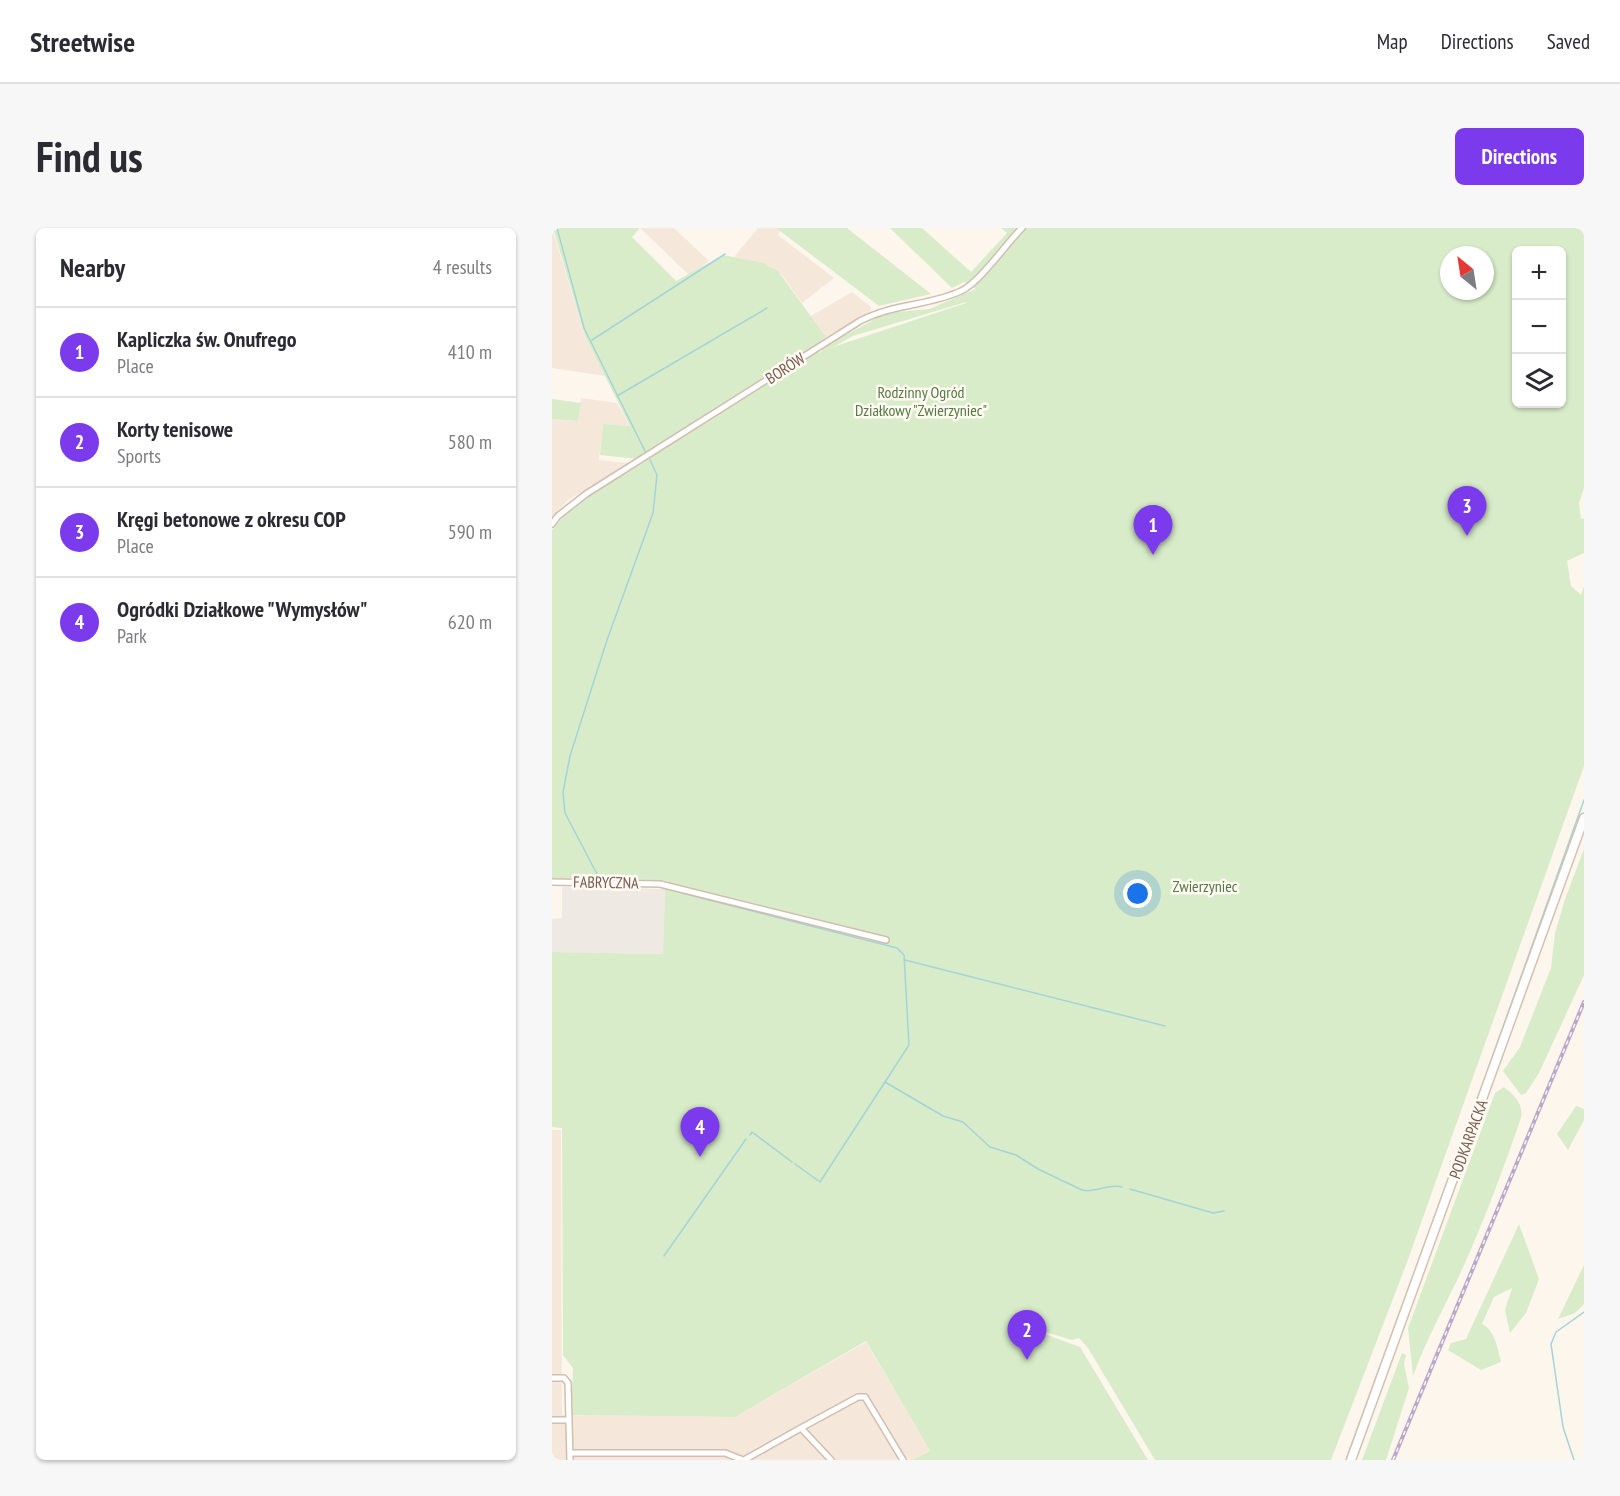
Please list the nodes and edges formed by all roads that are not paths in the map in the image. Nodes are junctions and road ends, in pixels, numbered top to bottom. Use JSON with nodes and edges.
{"nodes":[{"id":1,"x":1022,"y":228,"type":"edge"},
{"id":2,"x":552,"y":524,"type":"edge"},
{"id":3,"x":1584,"y":818,"type":"edge"},
{"id":4,"x":552,"y":882,"type":"edge"},
{"id":5,"x":886,"y":940,"type":"dead end"},
{"id":6,"x":552,"y":1378,"type":"edge"},
{"id":7,"x":552,"y":1420,"type":"edge"},
{"id":8,"x":568,"y":1420,"type":"junction"},
{"id":9,"x":801,"y":1428,"type":"junction"},
{"id":10,"x":570,"y":1453,"type":"junction"},
{"id":11,"x":636,"y":1457,"type":"edge"},
{"id":12,"x":570,"y":1460,"type":"edge"},
{"id":13,"x":743,"y":1460,"type":"edge"},
{"id":14,"x":831,"y":1460,"type":"edge"},
{"id":15,"x":903,"y":1460,"type":"edge"},
{"id":16,"x":1351,"y":1460,"type":"edge"}],
"edges":[{"from":1,"to":2,"type":"street","name":"BORÓW"},
{"from":3,"to":16,"type":"main road","name":"PODKARPACKA"},
{"from":4,"to":5,"type":"street","name":"FABRYCZNA"},
{"from":6,"to":8,"type":"street"},
{"from":7,"to":8,"type":"street"},
{"from":8,"to":10,"type":"street"},
{"from":9,"to":13,"type":"street"},
{"from":9,"to":14,"type":"street"},
{"from":9,"to":15,"type":"street"},
{"from":10,"to":11,"type":"street"},
{"from":10,"to":12,"type":"street"},
{"from":11,"to":13,"type":"street"}]}
